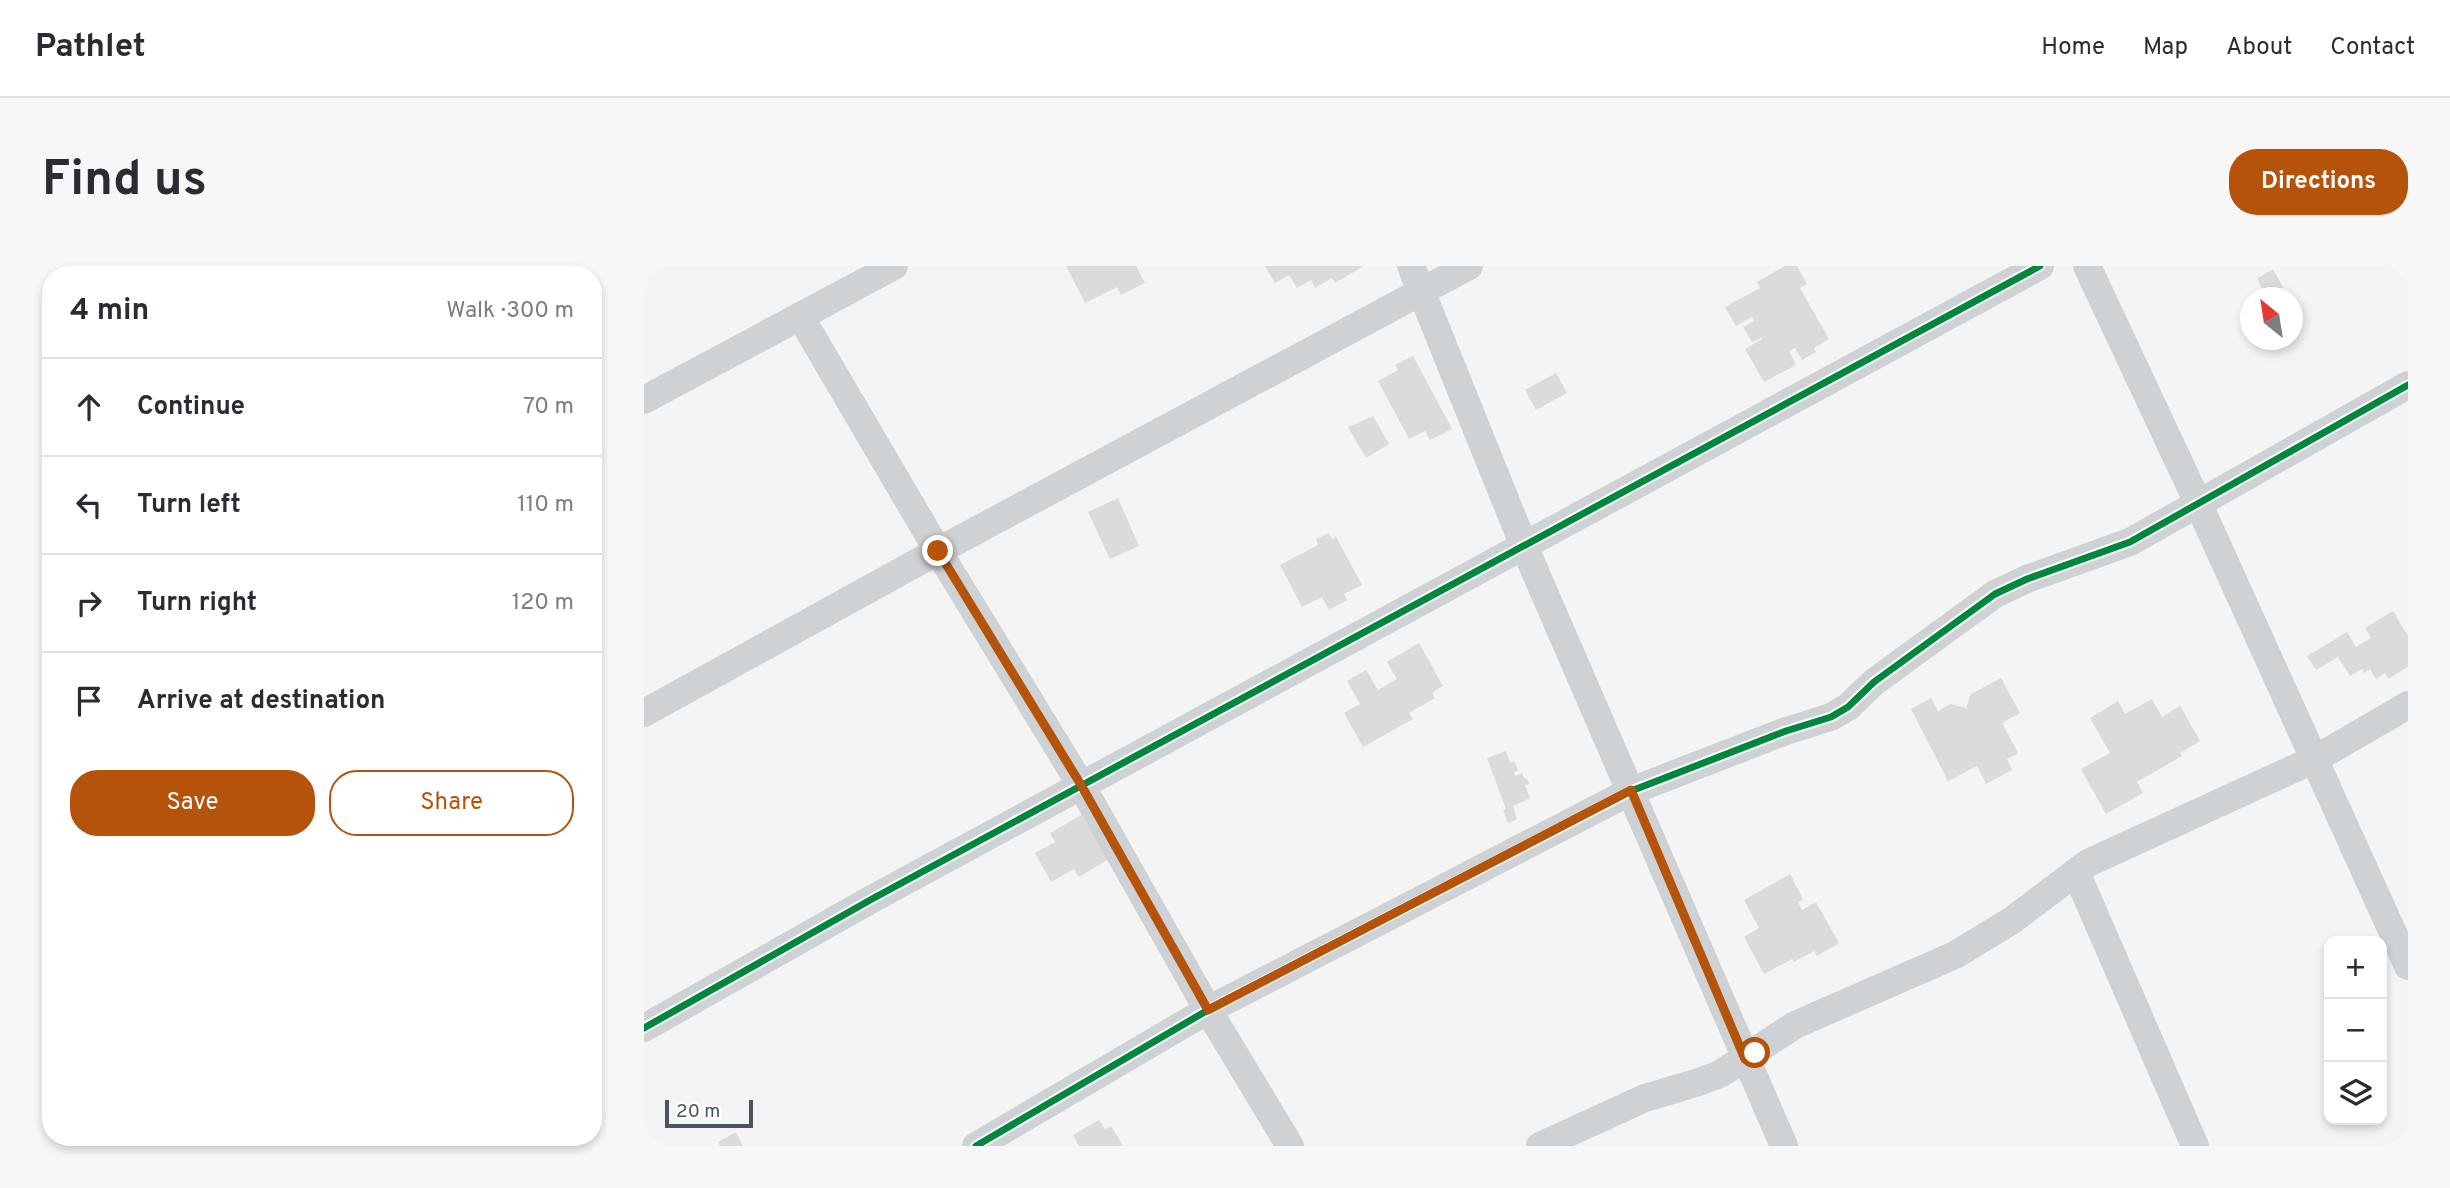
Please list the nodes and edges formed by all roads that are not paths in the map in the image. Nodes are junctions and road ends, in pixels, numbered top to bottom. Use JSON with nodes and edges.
{"nodes":[{"id":1,"x":894,"y":266,"type":"edge"},
{"id":2,"x":1469,"y":266,"type":"edge"},
{"id":3,"x":2040,"y":266,"type":"edge"},
{"id":4,"x":2087,"y":266,"type":"edge"},
{"id":5,"x":1417,"y":279,"type":"edge"},
{"id":6,"x":800,"y":316,"type":"junction"},
{"id":7,"x":2408,"y":385,"type":"edge"},
{"id":8,"x":644,"y":400,"type":"edge"},
{"id":9,"x":2199,"y":505,"type":"junction"},
{"id":10,"x":1524,"y":545,"type":"junction"},
{"id":11,"x":938,"y":551,"type":"junction"},
{"id":12,"x":2408,"y":705,"type":"edge"},
{"id":13,"x":644,"y":713,"type":"edge"},
{"id":14,"x":2315,"y":759,"type":"junction"},
{"id":15,"x":1081,"y":785,"type":"junction"},
{"id":16,"x":1631,"y":790,"type":"junction"},
{"id":17,"x":2076,"y":872,"type":"junction"},
{"id":18,"x":2408,"y":966,"type":"edge"},
{"id":19,"x":1208,"y":1010,"type":"junction"},
{"id":20,"x":644,"y":1028,"type":"edge"},
{"id":21,"x":1745,"y":1059,"type":"junction"},
{"id":22,"x":975,"y":1146,"type":"edge"},
{"id":23,"x":1290,"y":1146,"type":"edge"},
{"id":24,"x":1540,"y":1146,"type":"edge"},
{"id":25,"x":1784,"y":1146,"type":"edge"},
{"id":26,"x":2195,"y":1146,"type":"edge"}],
"edges":[{"from":1,"to":6,"type":"street"},
{"from":2,"to":5,"type":"street"},
{"from":3,"to":10,"type":"street"},
{"from":4,"to":9,"type":"street"},
{"from":5,"to":10,"type":"street"},
{"from":5,"to":11,"type":"street"},
{"from":6,"to":8,"type":"street"},
{"from":6,"to":11,"type":"street"},
{"from":7,"to":9,"type":"street"},
{"from":9,"to":14,"type":"street"},
{"from":9,"to":16,"type":"street"},
{"from":10,"to":15,"type":"street"},
{"from":10,"to":16,"type":"street"},
{"from":11,"to":13,"type":"street"},
{"from":11,"to":15,"type":"street"},
{"from":12,"to":14,"type":"street"},
{"from":14,"to":17,"type":"street"},
{"from":14,"to":18,"type":"street"},
{"from":15,"to":19,"type":"street"},
{"from":15,"to":20,"type":"street"},
{"from":16,"to":19,"type":"street"},
{"from":16,"to":21,"type":"street"},
{"from":17,"to":21,"type":"street"},
{"from":17,"to":26,"type":"street"},
{"from":19,"to":22,"type":"street"},
{"from":19,"to":23,"type":"street"},
{"from":21,"to":24,"type":"street"},
{"from":21,"to":25,"type":"street"}]}
